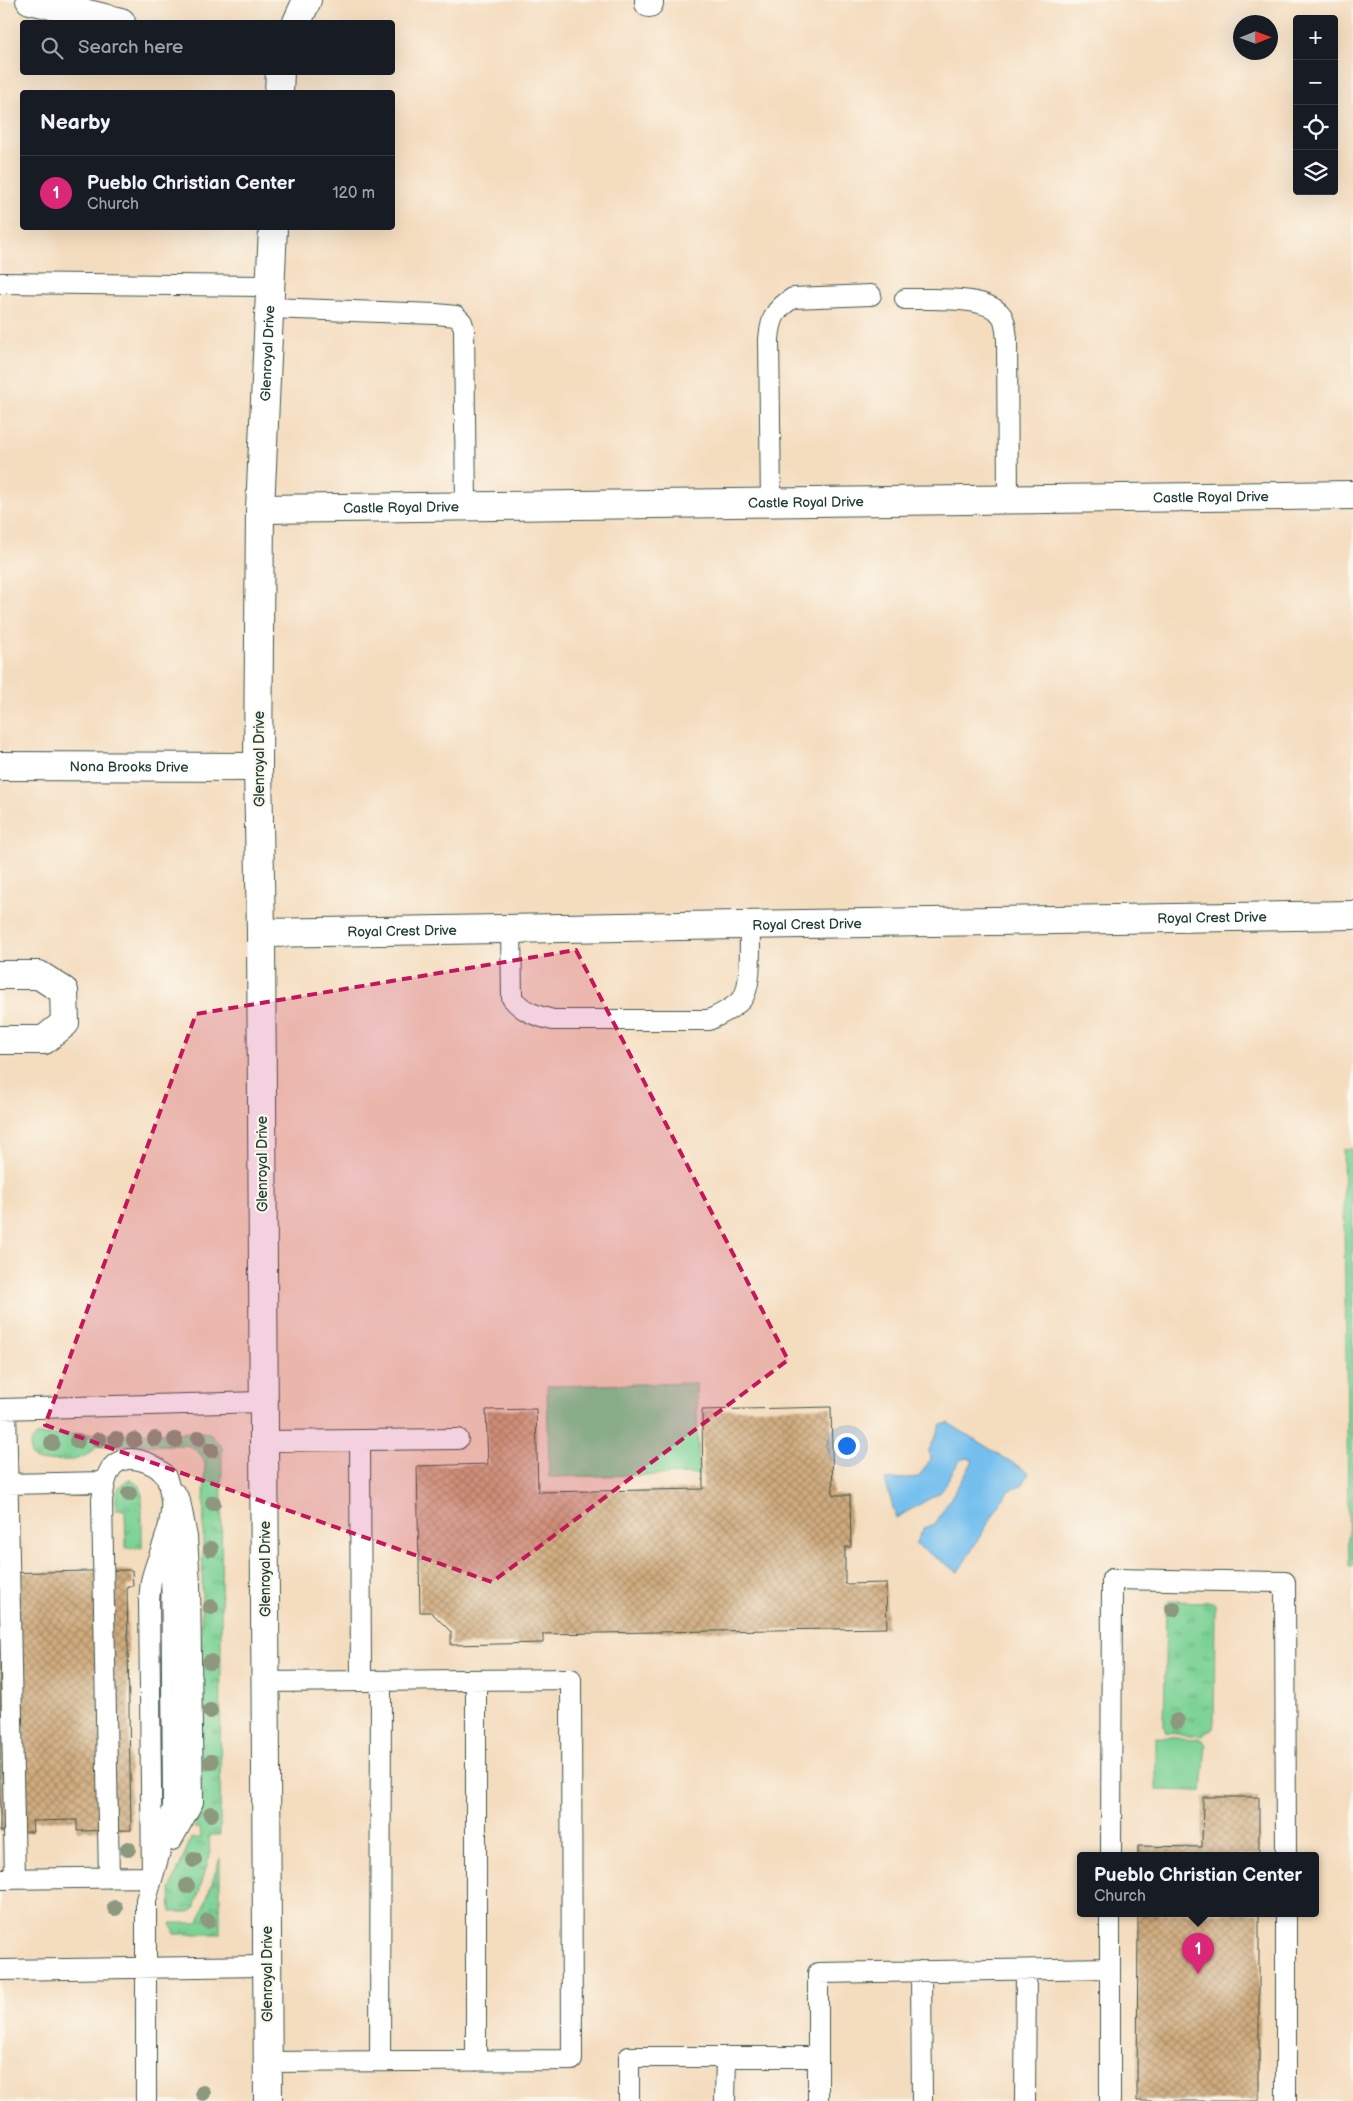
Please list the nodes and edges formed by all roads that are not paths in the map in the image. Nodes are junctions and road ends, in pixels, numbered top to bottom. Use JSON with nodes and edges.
{"nodes":[{"id":1,"x":30,"y":0,"type":"edge"},
{"id":2,"x":307,"y":0,"type":"edge"},
{"id":3,"x":113,"y":20,"type":"edge"},
{"id":4,"x":298,"y":20,"type":"edge"},
{"id":5,"x":280,"y":75,"type":"edge"},
{"id":6,"x":279,"y":90,"type":"edge"},
{"id":7,"x":273,"y":230,"type":"edge"},
{"id":8,"x":0,"y":283,"type":"edge"},
{"id":9,"x":871,"y":295,"type":"dead end"},
{"id":10,"x":270,"y":297,"type":"junction"},
{"id":11,"x":905,"y":299,"type":"dead end"},
{"id":12,"x":1353,"y":495,"type":"edge"},
{"id":13,"x":1008,"y":500,"type":"junction"},
{"id":14,"x":771,"y":502,"type":"junction"},
{"id":15,"x":466,"y":506,"type":"junction"},
{"id":16,"x":260,"y":509,"type":"junction"},
{"id":17,"x":0,"y":766,"type":"edge"},
{"id":18,"x":258,"y":767,"type":"junction"},
{"id":19,"x":1353,"y":915,"type":"edge"},
{"id":20,"x":750,"y":926,"type":"junction"},
{"id":21,"x":511,"y":929,"type":"junction"},
{"id":22,"x":261,"y":933,"type":"junction"},
{"id":23,"x":0,"y":975,"type":"edge"},
{"id":24,"x":0,"y":1040,"type":"edge"},
{"id":25,"x":264,"y":1402,"type":"junction"},
{"id":26,"x":3,"y":1409,"type":"edge"},
{"id":27,"x":360,"y":1440,"type":"junction"},
{"id":28,"x":458,"y":1440,"type":"dead end"},
{"id":29,"x":264,"y":1441,"type":"junction"},
{"id":30,"x":5,"y":1469,"type":"edge"},
{"id":31,"x":167,"y":1479,"type":"junction"},
{"id":32,"x":105,"y":1482,"type":"junction"},
{"id":33,"x":476,"y":1680,"type":"junction"},
{"id":34,"x":361,"y":1681,"type":"junction"},
{"id":35,"x":381,"y":1681,"type":"junction"},
{"id":36,"x":266,"y":1682,"type":"junction"},
{"id":37,"x":1111,"y":1852,"type":"edge"},
{"id":38,"x":1286,"y":1852,"type":"edge"},
{"id":39,"x":152,"y":1877,"type":"junction"},
{"id":40,"x":109,"y":1878,"type":"junction"},
{"id":41,"x":8,"y":1879,"type":"edge"},
{"id":42,"x":1110,"y":1917,"type":"edge"},
{"id":43,"x":1286,"y":1917,"type":"edge"},
{"id":44,"x":268,"y":1966,"type":"junction"},
{"id":45,"x":145,"y":1968,"type":"junction"},
{"id":46,"x":1110,"y":1968,"type":"junction"},
{"id":47,"x":0,"y":1970,"type":"edge"},
{"id":48,"x":1026,"y":1970,"type":"junction"},
{"id":49,"x":921,"y":1971,"type":"junction"},
{"id":50,"x":726,"y":2057,"type":"junction"},
{"id":51,"x":818,"y":2058,"type":"junction"},
{"id":52,"x":380,"y":2061,"type":"junction"},
{"id":53,"x":476,"y":2061,"type":"junction"},
{"id":54,"x":268,"y":2062,"type":"junction"},
{"id":55,"x":146,"y":2101,"type":"edge"},
{"id":56,"x":268,"y":2101,"type":"edge"},
{"id":57,"x":629,"y":2101,"type":"edge"},
{"id":58,"x":725,"y":2101,"type":"edge"},
{"id":59,"x":818,"y":2101,"type":"edge"},
{"id":60,"x":922,"y":2101,"type":"edge"},
{"id":61,"x":1025,"y":2101,"type":"edge"},
{"id":62,"x":1110,"y":2101,"type":"edge"},
{"id":63,"x":1286,"y":2101,"type":"edge"}],
"edges":[{"from":1,"to":3,"type":"street"},
{"from":2,"to":4,"type":"street"},
{"from":5,"to":6,"type":"street"},
{"from":7,"to":10,"type":"street","name":"Glenroyal Drive"},
{"from":8,"to":10,"type":"lane"},
{"from":9,"to":14,"type":"lane"},
{"from":10,"to":15,"type":"lane"},
{"from":10,"to":16,"type":"street","name":"Glenroyal Drive"},
{"from":11,"to":13,"type":"lane"},
{"from":12,"to":13,"type":"street","name":"Castle Royal Drive"},
{"from":13,"to":14,"type":"street","name":"Castle Royal Drive"},
{"from":14,"to":15,"type":"street","name":"Castle Royal Drive"},
{"from":15,"to":16,"type":"street","name":"Castle Royal Drive"},
{"from":16,"to":18,"type":"street","name":"Glenroyal Drive"},
{"from":17,"to":18,"type":"street","name":"Nona Brooks Drive"},
{"from":18,"to":22,"type":"street","name":"Glenroyal Drive"},
{"from":19,"to":20,"type":"street","name":"Royal Crest Drive"},
{"from":20,"to":21,"type":"street","name":"Royal Crest Drive"},
{"from":20,"to":21,"type":"lane"},
{"from":21,"to":22,"type":"street","name":"Royal Crest Drive"},
{"from":22,"to":25,"type":"street","name":"Glenroyal Drive"},
{"from":23,"to":24,"type":"street"},
{"from":25,"to":26,"type":"lane"},
{"from":25,"to":29,"type":"street","name":"Glenroyal Drive"},
{"from":26,"to":30,"type":"lane"},
{"from":27,"to":28,"type":"lane"},
{"from":27,"to":29,"type":"lane"},
{"from":27,"to":34,"type":"lane"},
{"from":29,"to":36,"type":"street","name":"Glenroyal Drive"},
{"from":30,"to":32,"type":"lane"},
{"from":30,"to":41,"type":"lane"},
{"from":31,"to":32,"type":"lane"},
{"from":31,"to":39,"type":"lane"},
{"from":31,"to":39,"type":"lane"},
{"from":32,"to":40,"type":"lane"},
{"from":33,"to":35,"type":"lane"},
{"from":33,"to":53,"type":"lane"},
{"from":33,"to":53,"type":"lane"},
{"from":34,"to":35,"type":"lane"},
{"from":34,"to":36,"type":"lane"},
{"from":35,"to":52,"type":"lane"},
{"from":36,"to":44,"type":"street","name":"Glenroyal Drive"},
{"from":37,"to":38,"type":"lane"},
{"from":39,"to":40,"type":"lane"},
{"from":39,"to":45,"type":"lane"},
{"from":40,"to":41,"type":"lane"},
{"from":42,"to":46,"type":"lane"},
{"from":43,"to":63,"type":"lane"},
{"from":44,"to":45,"type":"lane"},
{"from":44,"to":54,"type":"street","name":"Glenroyal Drive"},
{"from":45,"to":47,"type":"lane"},
{"from":45,"to":55,"type":"lane"},
{"from":46,"to":48,"type":"lane"},
{"from":46,"to":62,"type":"lane"},
{"from":48,"to":49,"type":"lane"},
{"from":48,"to":61,"type":"lane"},
{"from":49,"to":51,"type":"lane"},
{"from":49,"to":60,"type":"lane"},
{"from":50,"to":51,"type":"lane"},
{"from":50,"to":57,"type":"lane"},
{"from":50,"to":58,"type":"lane"},
{"from":51,"to":59,"type":"lane"},
{"from":52,"to":53,"type":"lane"},
{"from":52,"to":54,"type":"lane"},
{"from":54,"to":56,"type":"street","name":"Glenroyal Drive"}]}
